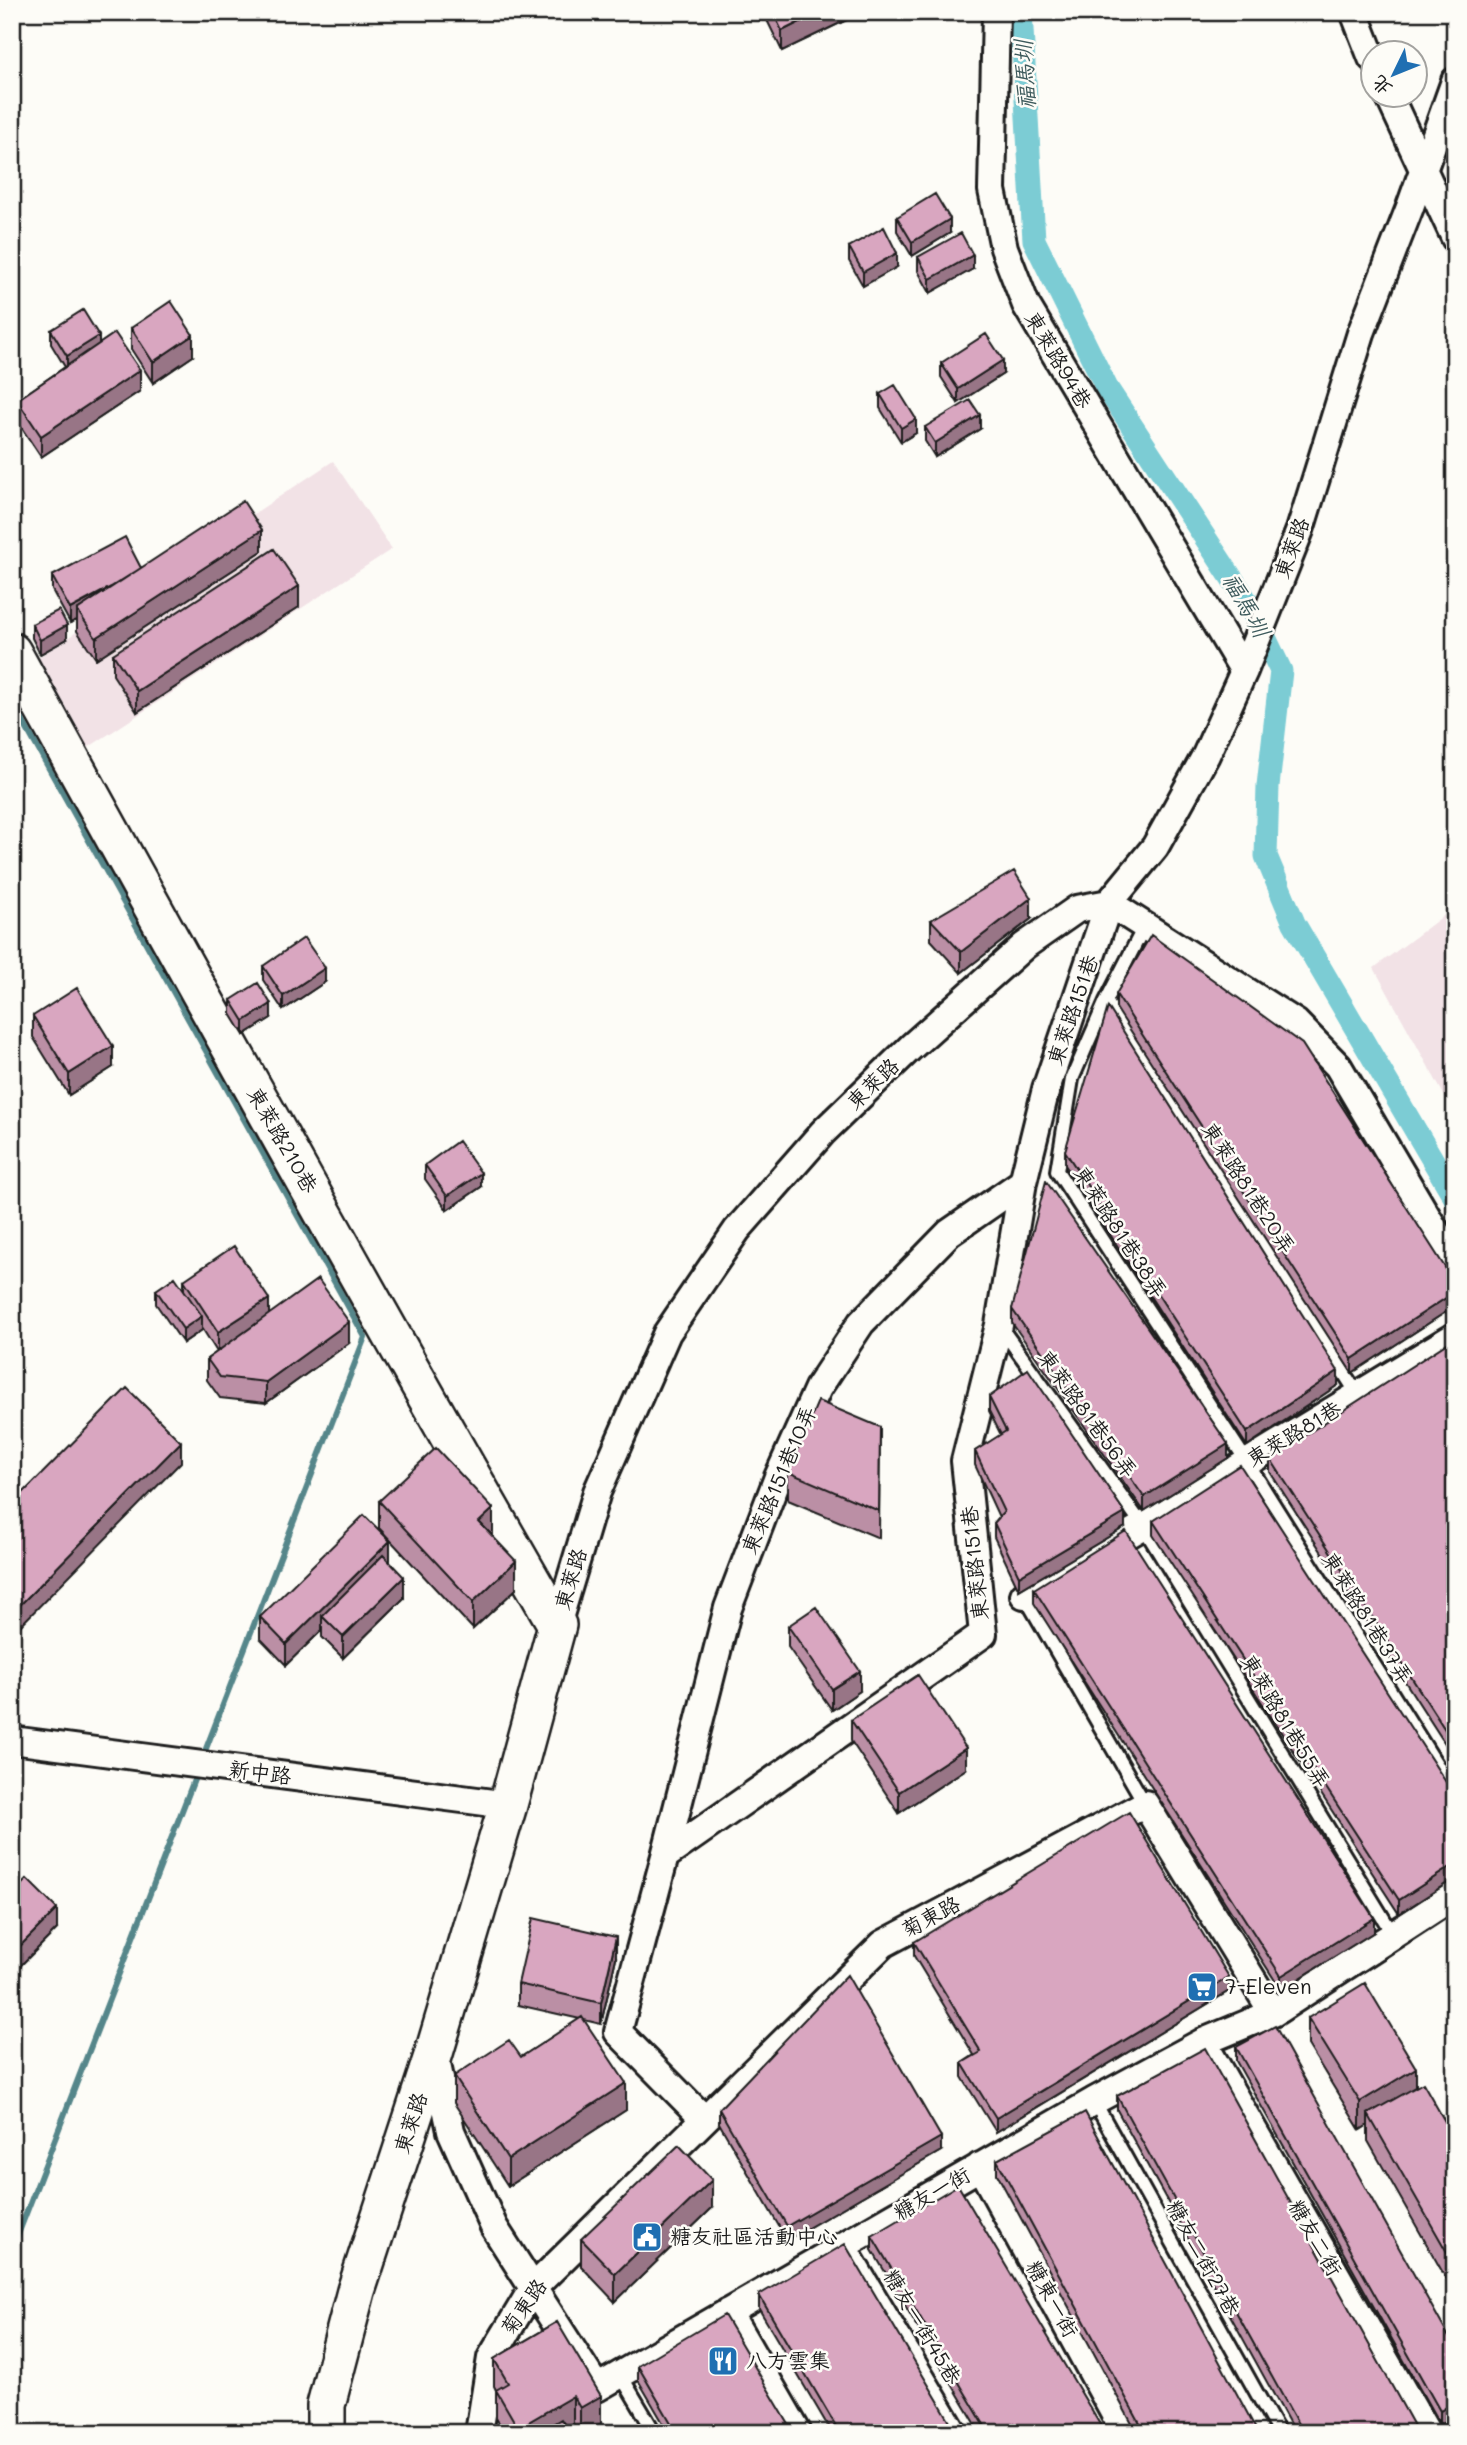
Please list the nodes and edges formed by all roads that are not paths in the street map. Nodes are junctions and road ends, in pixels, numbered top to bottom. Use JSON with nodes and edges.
{"nodes":[{"id":1,"x":996,"y":12,"type":"edge"},
{"id":2,"x":1354,"y":12,"type":"edge"},
{"id":3,"x":1365,"y":38,"type":"edge"},
{"id":4,"x":1455,"y":81,"type":"edge"},
{"id":5,"x":1395,"y":108,"type":"edge"},
{"id":6,"x":1424,"y":169,"type":"junction"},
{"id":7,"x":1455,"y":238,"type":"edge"},
{"id":8,"x":12,"y":652,"type":"edge"},
{"id":9,"x":1244,"y":671,"type":"junction"},
{"id":10,"x":1109,"y":903,"type":"junction"},
{"id":11,"x":1144,"y":927,"type":"junction"},
{"id":12,"x":1107,"y":1002,"type":"junction"},
{"id":13,"x":1023,"y":1182,"type":"junction"},
{"id":14,"x":1455,"y":1264,"type":"edge"},
{"id":15,"x":999,"y":1325,"type":"junction"},
{"id":16,"x":1455,"y":1336,"type":"edge"},
{"id":17,"x":1358,"y":1395,"type":"junction"},
{"id":18,"x":1247,"y":1462,"type":"junction"},
{"id":19,"x":1143,"y":1526,"type":"junction"},
{"id":20,"x":1024,"y":1595,"type":"joint"},
{"id":21,"x":557,"y":1625,"type":"junction"},
{"id":22,"x":12,"y":1740,"type":"edge"},
{"id":23,"x":1455,"y":1794,"type":"edge"},
{"id":24,"x":1145,"y":1804,"type":"junction"},
{"id":25,"x":508,"y":1805,"type":"junction"},
{"id":26,"x":665,"y":1856,"type":"junction"},
{"id":27,"x":1455,"y":1895,"type":"edge"},
{"id":28,"x":1394,"y":1936,"type":"junction"},
{"id":29,"x":1273,"y":2014,"type":"junction"},
{"id":30,"x":1203,"y":2042,"type":"junction"},
{"id":31,"x":434,"y":2053,"type":"junction"},
{"id":32,"x":1094,"y":2101,"type":"junction"},
{"id":33,"x":704,"y":2119,"type":"junction"},
{"id":34,"x":980,"y":2166,"type":"junction"},
{"id":35,"x":848,"y":2242,"type":"junction"},
{"id":36,"x":533,"y":2288,"type":"junction"},
{"id":37,"x":728,"y":2312,"type":"junction"},
{"id":38,"x":620,"y":2374,"type":"junction"},
{"id":39,"x":326,"y":2433,"type":"edge"},
{"id":40,"x":479,"y":2433,"type":"edge"},
{"id":41,"x":655,"y":2433,"type":"edge"},
{"id":42,"x":798,"y":2433,"type":"edge"},
{"id":43,"x":962,"y":2433,"type":"edge"},
{"id":44,"x":1125,"y":2433,"type":"edge"},
{"id":45,"x":1279,"y":2433,"type":"edge"},
{"id":46,"x":1427,"y":2433,"type":"edge"}],
"edges":[{"from":1,"to":9,"type":"street","name":"東萊路94巷"},
{"from":2,"to":3,"type":"street"},
{"from":4,"to":6,"type":"street","name":"東萊路"},
{"from":5,"to":6,"type":"street"},
{"from":6,"to":7,"type":"street"},
{"from":6,"to":9,"type":"street","name":"東萊路"},
{"from":8,"to":21,"type":"street","name":"東萊路210巷"},
{"from":9,"to":10,"type":"street","name":"東萊路"},
{"from":10,"to":11,"type":"street"},
{"from":10,"to":13,"type":"street","name":"東萊路151巷"},
{"from":10,"to":21,"type":"street","name":"東萊路"},
{"from":11,"to":12,"type":"lane","name":"東萊路81巷38弄"},
{"from":11,"to":14,"type":"street"},
{"from":12,"to":17,"type":"lane","name":"東萊路81巷20弄"},
{"from":12,"to":18,"type":"lane","name":"東萊路81巷38弄"},
{"from":13,"to":15,"type":"street","name":"東萊路151巷"},
{"from":13,"to":26,"type":"street","name":"東萊路151巷10弄"},
{"from":15,"to":19,"type":"lane","name":"東萊路81巷56弄"},
{"from":15,"to":26,"type":"street","name":"東萊路151巷"},
{"from":16,"to":17,"type":"street","name":"東萊路81巷"},
{"from":17,"to":18,"type":"street","name":"東萊路81巷"},
{"from":18,"to":19,"type":"street","name":"東萊路81巷"},
{"from":18,"to":23,"type":"lane","name":"東萊路81巷37弄"},
{"from":19,"to":20,"type":"street","name":"東萊路81巷"},
{"from":19,"to":28,"type":"lane","name":"東萊路81巷55弄"},
{"from":20,"to":24,"type":"lane"},
{"from":21,"to":25,"type":"street","name":"東萊路"},
{"from":22,"to":25,"type":"street","name":"新中路"},
{"from":24,"to":29,"type":"street"},
{"from":24,"to":33,"type":"street","name":"菊東路"},
{"from":25,"to":31,"type":"street","name":"東萊路"},
{"from":26,"to":33,"type":"street"},
{"from":27,"to":28,"type":"street"},
{"from":28,"to":29,"type":"street"},
{"from":29,"to":30,"type":"street","name":"糖友一街"},
{"from":30,"to":32,"type":"street","name":"糖友一街"},
{"from":30,"to":46,"type":"street","name":"糖友二街"},
{"from":31,"to":36,"type":"street"},
{"from":31,"to":39,"type":"street","name":"東萊路"},
{"from":32,"to":34,"type":"street","name":"糖友一街"},
{"from":32,"to":45,"type":"lane","name":"糖友二街27巷"},
{"from":33,"to":36,"type":"street","name":"菊東路"},
{"from":34,"to":35,"type":"street","name":"糖友一街"},
{"from":34,"to":44,"type":"street","name":"糖東一街"},
{"from":35,"to":37,"type":"street","name":"糖友一街"},
{"from":35,"to":43,"type":"lane","name":"糖友一街45巷"},
{"from":36,"to":38,"type":"street","name":"糖友一街"},
{"from":36,"to":40,"type":"street","name":"菊東路"},
{"from":37,"to":38,"type":"street","name":"糖友一街"},
{"from":37,"to":42,"type":"street"},
{"from":38,"to":41,"type":"lane"}]}
